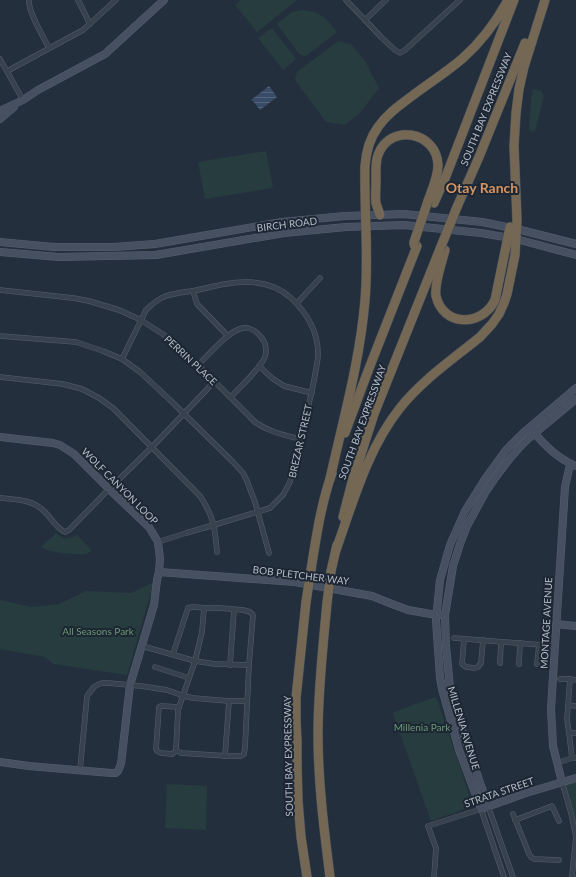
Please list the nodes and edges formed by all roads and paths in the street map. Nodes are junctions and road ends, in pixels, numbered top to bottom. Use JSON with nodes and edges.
{"nodes":[{"id":1,"x":29,"y":0,"type":"edge"},
{"id":2,"x":78,"y":0,"type":"edge"},
{"id":3,"x":116,"y":0,"type":"edge"},
{"id":4,"x":164,"y":0,"type":"edge"},
{"id":5,"x":346,"y":0,"type":"edge"},
{"id":6,"x":386,"y":0,"type":"edge"},
{"id":7,"x":460,"y":0,"type":"edge"},
{"id":8,"x":508,"y":0,"type":"edge"},
{"id":9,"x":514,"y":0,"type":"edge"},
{"id":10,"x":544,"y":0,"type":"edge"},
{"id":11,"x":365,"y":20,"type":"junction"},
{"id":12,"x":90,"y":24,"type":"junction"},
{"id":13,"x":49,"y":48,"type":"junction"},
{"id":14,"x":0,"y":58,"type":"edge"},
{"id":15,"x":8,"y":72,"type":"junction"},
{"id":16,"x":24,"y":100,"type":"junction"},
{"id":17,"x":0,"y":111,"type":"edge"},
{"id":18,"x":0,"y":119,"type":"edge"},
{"id":19,"x":431,"y":202,"type":"junction"},
{"id":20,"x":380,"y":215,"type":"junction"},
{"id":21,"x":365,"y":216,"type":"junction"},
{"id":22,"x":366,"y":226,"type":"junction"},
{"id":23,"x":513,"y":228,"type":"junction"},
{"id":24,"x":512,"y":238,"type":"junction"},
{"id":25,"x":0,"y":242,"type":"edge"},
{"id":26,"x":576,"y":244,"type":"edge"},
{"id":27,"x":443,"y":249,"type":"junction"},
{"id":28,"x":0,"y":252,"type":"edge"},
{"id":29,"x":576,"y":255,"type":"edge"},
{"id":30,"x":320,"y":278,"type":"dead end"},
{"id":31,"x":0,"y":290,"type":"edge"},
{"id":32,"x":193,"y":291,"type":"junction"},
{"id":33,"x":297,"y":303,"type":"junction"},
{"id":34,"x":141,"y":320,"type":"junction"},
{"id":35,"x":0,"y":336,"type":"edge"},
{"id":36,"x":228,"y":336,"type":"junction"},
{"id":37,"x":122,"y":359,"type":"junction"},
{"id":38,"x":198,"y":365,"type":"junction"},
{"id":39,"x":260,"y":366,"type":"junction"},
{"id":40,"x":0,"y":377,"type":"edge"},
{"id":41,"x":214,"y":382,"type":"junction"},
{"id":42,"x":576,"y":388,"type":"edge"},
{"id":43,"x":312,"y":393,"type":"junction"},
{"id":44,"x":231,"y":397,"type":"junction"},
{"id":45,"x":576,"y":399,"type":"edge"},
{"id":46,"x":184,"y":414,"type":"junction"},
{"id":47,"x":529,"y":427,"type":"junction"},
{"id":48,"x":535,"y":434,"type":"junction"},
{"id":49,"x":0,"y":437,"type":"edge"},
{"id":50,"x":300,"y":439,"type":"junction"},
{"id":51,"x":152,"y":447,"type":"junction"},
{"id":52,"x":574,"y":465,"type":"edge"},
{"id":53,"x":330,"y":479,"type":"junction"},
{"id":54,"x":109,"y":489,"type":"junction"},
{"id":55,"x":0,"y":498,"type":"edge"},
{"id":56,"x":258,"y":512,"type":"junction"},
{"id":57,"x":461,"y":520,"type":"junction"},
{"id":58,"x":468,"y":524,"type":"junction"},
{"id":59,"x":214,"y":525,"type":"junction"},
{"id":60,"x":158,"y":542,"type":"junction"},
{"id":61,"x":336,"y":550,"type":"junction"},
{"id":62,"x":217,"y":552,"type":"dead end"},
{"id":63,"x":269,"y":552,"type":"dead end"},
{"id":64,"x":159,"y":572,"type":"junction"},
{"id":65,"x":204,"y":608,"type":"junction"},
{"id":66,"x":234,"y":610,"type":"junction"},
{"id":67,"x":436,"y":615,"type":"junction"},
{"id":68,"x":445,"y":615,"type":"junction"},
{"id":69,"x":556,"y":624,"type":"junction"},
{"id":70,"x":576,"y":626,"type":"edge"},
{"id":71,"x":454,"y":638,"type":"dead end"},
{"id":72,"x":464,"y":639,"type":"junction"},
{"id":73,"x":483,"y":640,"type":"junction"},
{"id":74,"x":501,"y":642,"type":"junction"},
{"id":75,"x":520,"y":643,"type":"junction"},
{"id":76,"x":539,"y":645,"type":"junction"},
{"id":77,"x":142,"y":646,"type":"junction"},
{"id":78,"x":555,"y":646,"type":"junction"},
{"id":79,"x":173,"y":654,"type":"junction"},
{"id":80,"x":195,"y":661,"type":"junction"},
{"id":81,"x":500,"y":663,"type":"dead end"},
{"id":82,"x":230,"y":664,"type":"junction"},
{"id":83,"x":519,"y":664,"type":"dead end"},
{"id":84,"x":538,"y":664,"type":"dead end"},
{"id":85,"x":249,"y":665,"type":"junction"},
{"id":86,"x":155,"y":667,"type":"dead end"},
{"id":87,"x":189,"y":678,"type":"junction"},
{"id":88,"x":560,"y":679,"type":"dead end"},
{"id":89,"x":570,"y":680,"type":"junction"},
{"id":90,"x":576,"y":680,"type":"edge"},
{"id":91,"x":130,"y":685,"type":"junction"},
{"id":92,"x":450,"y":687,"type":"junction"},
{"id":93,"x":442,"y":689,"type":"junction"},
{"id":94,"x":184,"y":696,"type":"junction"},
{"id":95,"x":229,"y":701,"type":"junction"},
{"id":96,"x":247,"y":701,"type":"junction"},
{"id":97,"x":568,"y":705,"type":"junction"},
{"id":98,"x":576,"y":706,"type":"edge"},
{"id":99,"x":179,"y":707,"type":"junction"},
{"id":100,"x":569,"y":733,"type":"junction"},
{"id":101,"x":576,"y":733,"type":"edge"},
{"id":102,"x":177,"y":750,"type":"junction"},
{"id":103,"x":224,"y":756,"type":"junction"},
{"id":104,"x":574,"y":758,"type":"edge"},
{"id":105,"x":563,"y":760,"type":"dead end"},
{"id":106,"x":0,"y":762,"type":"edge"},
{"id":107,"x":80,"y":770,"type":"junction"},
{"id":108,"x":576,"y":778,"type":"edge"},
{"id":109,"x":562,"y":782,"type":"junction"},
{"id":110,"x":488,"y":806,"type":"junction"},
{"id":111,"x":481,"y":809,"type":"junction"},
{"id":112,"x":512,"y":814,"type":"dead end"},
{"id":113,"x":515,"y":820,"type":"junction"},
{"id":114,"x":559,"y":821,"type":"dead end"},
{"id":115,"x":576,"y":837,"type":"edge"},
{"id":116,"x":559,"y":860,"type":"dead end"},
{"id":117,"x":307,"y":877,"type":"edge"},
{"id":118,"x":330,"y":877,"type":"edge"},
{"id":119,"x":434,"y":877,"type":"edge"},
{"id":120,"x":504,"y":877,"type":"edge"},
{"id":121,"x":513,"y":877,"type":"edge"},
{"id":122,"x":573,"y":877,"type":"edge"}],
"edges":[{"from":1,"to":13,"type":"street"},
{"from":2,"to":12,"type":"street"},
{"from":3,"to":12,"type":"street"},
{"from":4,"to":16,"type":"street"},
{"from":5,"to":11,"type":"street"},
{"from":6,"to":11,"type":"street"},
{"from":7,"to":11,"type":"street"},
{"from":8,"to":21,"type":"highway"},
{"from":9,"to":19,"type":"highway","name":"SOUTH BAY EXPRESSWAY"},
{"from":10,"to":23,"type":"highway"},
{"from":10,"to":27,"type":"highway","name":"SOUTH BAY EXPRESSWAY","bridge":true},
{"from":12,"to":13,"type":"street"},
{"from":13,"to":15,"type":"street"},
{"from":14,"to":15,"type":"street"},
{"from":15,"to":16,"type":"street"},
{"from":16,"to":17,"type":"street"},
{"from":16,"to":18,"type":"street"},
{"from":19,"to":20,"type":"highway"},
{"from":19,"to":53,"type":"highway","name":"SOUTH BAY EXPRESSWAY","bridge":true},
{"from":20,"to":21,"type":"street","name":"BIRCH ROAD"},
{"from":20,"to":23,"type":"street","name":"BIRCH ROAD"},
{"from":21,"to":22,"type":"highway"},
{"from":21,"to":25,"type":"street","name":"BIRCH ROAD"},
{"from":22,"to":24,"type":"street","name":"BIRCH ROAD"},
{"from":22,"to":28,"type":"street","name":"BIRCH ROAD"},
{"from":22,"to":53,"type":"highway"},
{"from":23,"to":24,"type":"highway"},
{"from":23,"to":26,"type":"street","name":"BIRCH ROAD"},
{"from":24,"to":27,"type":"highway"},
{"from":24,"to":29,"type":"street","name":"BIRCH ROAD"},
{"from":24,"to":61,"type":"highway"},
{"from":27,"to":61,"type":"highway","name":"SOUTH BAY EXPRESSWAY"},
{"from":30,"to":33,"type":"street"},
{"from":31,"to":34,"type":"street","name":"PERRIN PLACE"},
{"from":32,"to":33,"type":"street","name":"BREZAR STREET"},
{"from":32,"to":34,"type":"street","name":"BREZAR STREET"},
{"from":32,"to":36,"type":"street"},
{"from":33,"to":43,"type":"street","name":"BREZAR STREET"},
{"from":34,"to":37,"type":"street","name":"BREZAR STREET"},
{"from":34,"to":38,"type":"street","name":"PERRIN PLACE"},
{"from":35,"to":37,"type":"street"},
{"from":36,"to":38,"type":"street"},
{"from":36,"to":39,"type":"street"},
{"from":37,"to":46,"type":"street"},
{"from":38,"to":41,"type":"street","name":"PERRIN PLACE"},
{"from":39,"to":43,"type":"street"},
{"from":39,"to":44,"type":"street"},
{"from":40,"to":51,"type":"street"},
{"from":41,"to":44,"type":"street","name":"PERRIN PLACE"},
{"from":41,"to":46,"type":"street"},
{"from":42,"to":47,"type":"street","name":"MILLENIA AVENUE"},
{"from":43,"to":50,"type":"street","name":"BREZAR STREET"},
{"from":44,"to":50,"type":"street","name":"PERRIN PLACE"},
{"from":45,"to":48,"type":"street","name":"MILLENIA AVENUE"},
{"from":46,"to":51,"type":"street"},
{"from":46,"to":56,"type":"street"},
{"from":47,"to":48,"type":"street"},
{"from":47,"to":57,"type":"street","name":"MILLENIA AVENUE"},
{"from":48,"to":52,"type":"street"},
{"from":48,"to":58,"type":"street","name":"MILLENIA AVENUE"},
{"from":49,"to":54,"type":"street","name":"WOLF CANYON LOOP"},
{"from":50,"to":56,"type":"street","name":"BREZAR STREET"},
{"from":51,"to":54,"type":"street"},
{"from":51,"to":59,"type":"street"},
{"from":52,"to":69,"type":"street","name":"MONTAGE AVENUE"},
{"from":53,"to":117,"type":"highway","name":"SOUTH BAY EXPRESSWAY","bridge":true},
{"from":54,"to":55,"type":"street"},
{"from":54,"to":60,"type":"street","name":"WOLF CANYON LOOP"},
{"from":56,"to":59,"type":"street","name":"BREZAR STREET"},
{"from":56,"to":63,"type":"street"},
{"from":57,"to":58,"type":"street"},
{"from":57,"to":67,"type":"street","name":"MILLENIA AVENUE"},
{"from":58,"to":68,"type":"street","name":"MILLENIA AVENUE"},
{"from":59,"to":60,"type":"street","name":"BREZAR STREET"},
{"from":59,"to":62,"type":"street"},
{"from":60,"to":64,"type":"street","name":"WOLF CANYON LOOP"},
{"from":61,"to":118,"type":"highway","name":"SOUTH BAY EXPRESSWAY","bridge":true},
{"from":64,"to":67,"type":"street","name":"BOB PLETCHER WAY"},
{"from":64,"to":77,"type":"street","name":"WOLF CANYON LOOP"},
{"from":65,"to":66,"type":"street"},
{"from":65,"to":79,"type":"street"},
{"from":65,"to":80,"type":"street"},
{"from":66,"to":82,"type":"street"},
{"from":66,"to":85,"type":"street"},
{"from":67,"to":68,"type":"street","name":"BOB PLETCHER WAY"},
{"from":67,"to":93,"type":"street","name":"MILLENIA AVENUE"},
{"from":68,"to":92,"type":"street","name":"MILLENIA AVENUE"},
{"from":69,"to":70,"type":"street"},
{"from":69,"to":78,"type":"street","name":"MONTAGE AVENUE"},
{"from":71,"to":72,"type":"street"},
{"from":72,"to":73,"type":"street"},
{"from":72,"to":73,"type":"street"},
{"from":73,"to":74,"type":"street"},
{"from":74,"to":75,"type":"street"},
{"from":74,"to":81,"type":"street"},
{"from":75,"to":76,"type":"street"},
{"from":75,"to":83,"type":"street"},
{"from":76,"to":78,"type":"street"},
{"from":76,"to":84,"type":"street"},
{"from":77,"to":79,"type":"street"},
{"from":77,"to":91,"type":"street","name":"WOLF CANYON LOOP"},
{"from":78,"to":109,"type":"street","name":"MONTAGE AVENUE"},
{"from":79,"to":80,"type":"street"},
{"from":80,"to":82,"type":"street"},
{"from":80,"to":87,"type":"street"},
{"from":82,"to":85,"type":"street"},
{"from":85,"to":96,"type":"street"},
{"from":86,"to":87,"type":"street"},
{"from":87,"to":94,"type":"street"},
{"from":88,"to":89,"type":"street"},
{"from":89,"to":90,"type":"street"},
{"from":89,"to":97,"type":"street"},
{"from":91,"to":94,"type":"street"},
{"from":91,"to":107,"type":"street"},
{"from":91,"to":107,"type":"street","name":"WOLF CANYON LOOP"},
{"from":92,"to":93,"type":"street"},
{"from":92,"to":110,"type":"street","name":"MILLENIA AVENUE"},
{"from":93,"to":111,"type":"street","name":"MILLENIA AVENUE"},
{"from":94,"to":95,"type":"street"},
{"from":94,"to":99,"type":"street"},
{"from":95,"to":96,"type":"street"},
{"from":95,"to":103,"type":"street"},
{"from":96,"to":103,"type":"street"},
{"from":97,"to":98,"type":"street"},
{"from":97,"to":100,"type":"street"},
{"from":99,"to":102,"type":"street"},
{"from":99,"to":102,"type":"street"},
{"from":100,"to":101,"type":"street"},
{"from":100,"to":104,"type":"street"},
{"from":102,"to":103,"type":"street"},
{"from":104,"to":105,"type":"street"},
{"from":106,"to":107,"type":"street","name":"WOLF CANYON LOOP"},
{"from":108,"to":109,"type":"street","name":"STRATA STREET"},
{"from":109,"to":110,"type":"street","name":"STRATA STREET"},
{"from":109,"to":115,"type":"street"},
{"from":110,"to":111,"type":"street","name":"STRATA STREET"},
{"from":110,"to":121,"type":"street","name":"MILLENIA AVENUE"},
{"from":111,"to":119,"type":"street","name":"STRATA STREET"},
{"from":111,"to":120,"type":"street","name":"MILLENIA AVENUE"},
{"from":112,"to":113,"type":"street"},
{"from":113,"to":114,"type":"street"},
{"from":113,"to":116,"type":"street"},
{"from":115,"to":122,"type":"street"}]}
